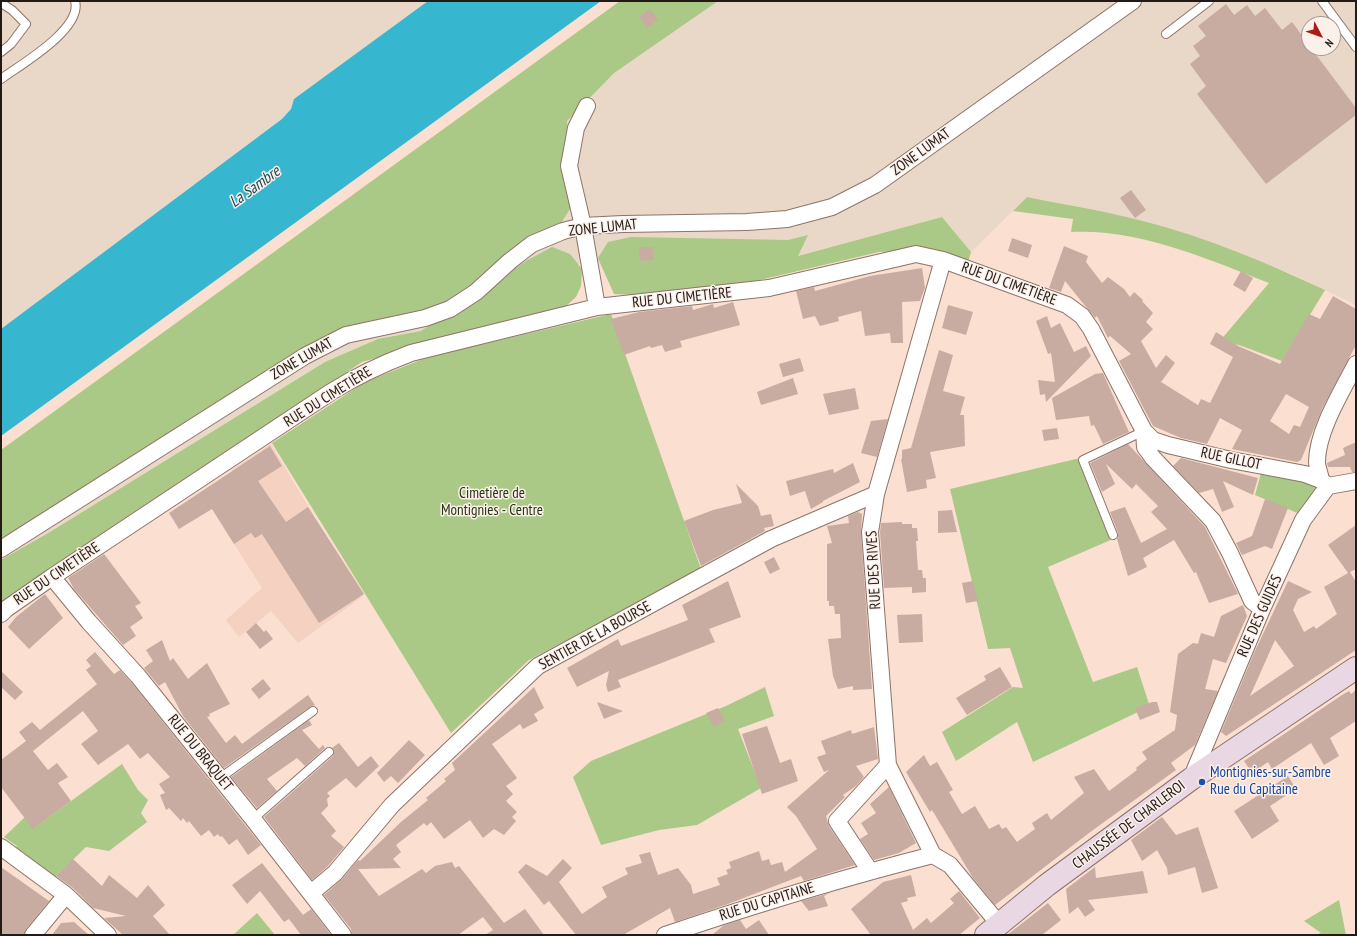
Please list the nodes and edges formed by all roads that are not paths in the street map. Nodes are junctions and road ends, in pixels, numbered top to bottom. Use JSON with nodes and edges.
{"nodes":[{"id":1,"x":75,"y":1,"type":"edge"},
{"id":2,"x":1133,"y":1,"type":"edge"},
{"id":3,"x":1210,"y":1,"type":"edge"},
{"id":4,"x":1322,"y":1,"type":"edge"},
{"id":5,"x":1,"y":2,"type":"edge"},
{"id":6,"x":1166,"y":34,"type":"dead end"},
{"id":7,"x":1356,"y":47,"type":"edge"},
{"id":8,"x":1,"y":52,"type":"edge"},
{"id":9,"x":1,"y":79,"type":"edge"},
{"id":10,"x":587,"y":106,"type":"dead end"},
{"id":11,"x":583,"y":226,"type":"junction"},
{"id":12,"x":943,"y":260,"type":"junction"},
{"id":13,"x":597,"y":307,"type":"junction"},
{"id":14,"x":1356,"y":364,"type":"edge"},
{"id":15,"x":1144,"y":431,"type":"junction"},
{"id":16,"x":1356,"y":481,"type":"edge"},
{"id":17,"x":1324,"y":483,"type":"junction"},
{"id":18,"x":876,"y":494,"type":"junction"},
{"id":19,"x":1113,"y":535,"type":"dead end"},
{"id":20,"x":1,"y":548,"type":"edge"},
{"id":21,"x":52,"y":577,"type":"junction"},
{"id":22,"x":1262,"y":609,"type":"junction"},
{"id":23,"x":1,"y":614,"type":"edge"},
{"id":24,"x":1356,"y":668,"type":"edge"},
{"id":25,"x":313,"y":711,"type":"dead end"},
{"id":26,"x":329,"y":752,"type":"dead end"},
{"id":27,"x":888,"y":765,"type":"junction"},
{"id":28,"x":220,"y":778,"type":"junction"},
{"id":29,"x":1191,"y":779,"type":"junction"},
{"id":30,"x":253,"y":819,"type":"junction"},
{"id":31,"x":1,"y":847,"type":"edge"},
{"id":32,"x":933,"y":855,"type":"junction"},
{"id":33,"x":870,"y":871,"type":"junction"},
{"id":34,"x":311,"y":893,"type":"junction"},
{"id":35,"x":66,"y":895,"type":"junction"},
{"id":36,"x":992,"y":930,"type":"edge"},
{"id":37,"x":33,"y":935,"type":"edge"},
{"id":38,"x":108,"y":935,"type":"edge"},
{"id":39,"x":343,"y":935,"type":"edge"},
{"id":40,"x":665,"y":935,"type":"edge"}],
"edges":[{"from":1,"to":9,"type":"lane"},
{"from":2,"to":11,"type":"street","name":"ZONE LUMAT"},
{"from":3,"to":6,"type":"lane"},
{"from":4,"to":7,"type":"lane"},
{"from":5,"to":8,"type":"lane"},
{"from":10,"to":11,"type":"street"},
{"from":11,"to":13,"type":"street"},
{"from":11,"to":20,"type":"street","name":"ZONE LUMAT"},
{"from":12,"to":13,"type":"street","name":"RUE DU CIMETIÈRE"},
{"from":12,"to":15,"type":"street","name":"RUE DU CIMETIÈRE"},
{"from":12,"to":18,"type":"street","name":"RUE DES RIVES"},
{"from":13,"to":21,"type":"street","name":"RUE DU CIMETIÈRE"},
{"from":14,"to":17,"type":"street"},
{"from":15,"to":17,"type":"street","name":"RUE GILLOT"},
{"from":15,"to":19,"type":"lane"},
{"from":15,"to":22,"type":"street","name":"RUE DU CIMETIÈRE"},
{"from":16,"to":17,"type":"street"},
{"from":17,"to":22,"type":"street","name":"RUE DES GUIDES"},
{"from":18,"to":27,"type":"street","name":"RUE DES RIVES"},
{"from":18,"to":34,"type":"street","name":"SENTIER DE LA BOURSE"},
{"from":21,"to":23,"type":"street","name":"RUE DU CIMETIÈRE"},
{"from":21,"to":28,"type":"street","name":"RUE DU BRAQUET"},
{"from":22,"to":29,"type":"street","name":"RUE DES GUIDES"},
{"from":24,"to":29,"type":"main road","name":"CHAUSSÉE DE CHARLEROI"},
{"from":25,"to":28,"type":"lane"},
{"from":26,"to":30,"type":"lane"},
{"from":27,"to":32,"type":"street","name":"RUE DES RIVES"},
{"from":27,"to":33,"type":"street"},
{"from":28,"to":30,"type":"street","name":"RUE DU BRAQUET"},
{"from":29,"to":36,"type":"main road","name":"CHAUSSÉE DE CHARLEROI"},
{"from":30,"to":34,"type":"street","name":"RUE DU BRAQUET"},
{"from":31,"to":35,"type":"street"},
{"from":32,"to":33,"type":"street","name":"RUE DU CAPITAINE"},
{"from":32,"to":36,"type":"street"},
{"from":33,"to":40,"type":"street","name":"RUE DU CAPITAINE"},
{"from":34,"to":39,"type":"street","name":"RUE DU BRAQUET"},
{"from":35,"to":37,"type":"street"},
{"from":35,"to":38,"type":"street"}]}
